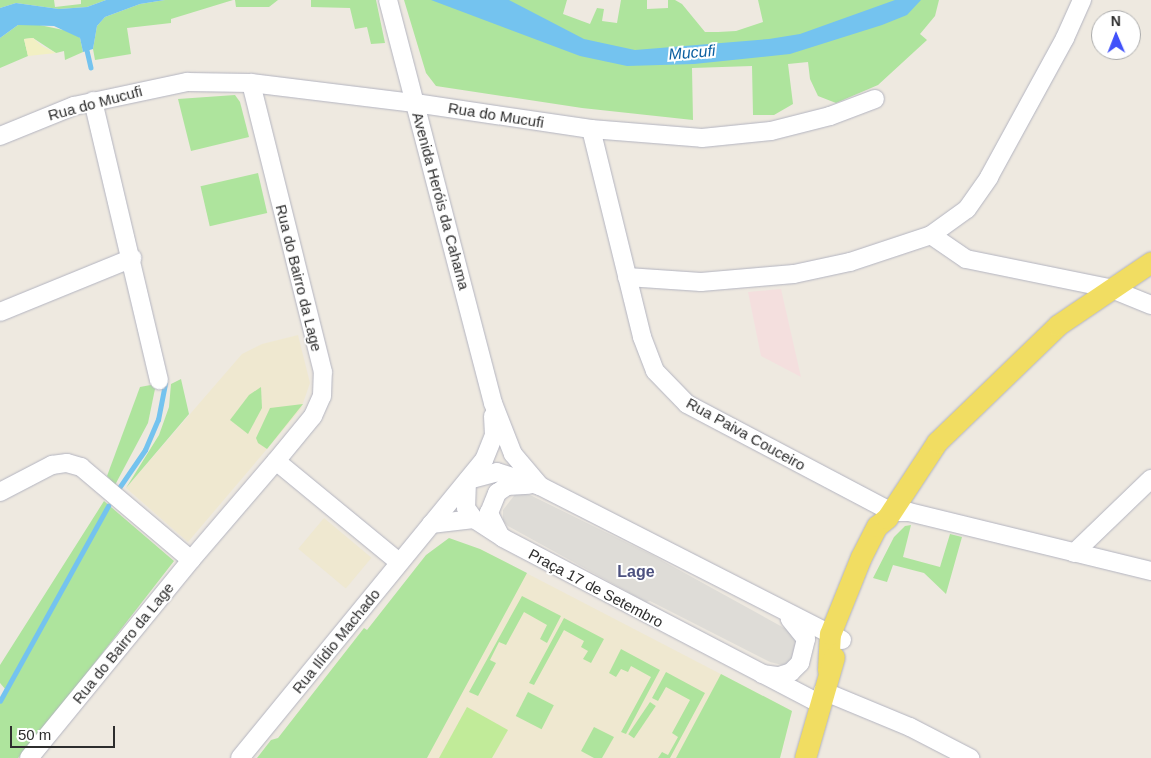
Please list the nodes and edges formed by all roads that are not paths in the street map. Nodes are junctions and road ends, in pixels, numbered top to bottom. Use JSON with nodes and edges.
{"nodes":[{"id":1,"x":388,"y":0,"type":"edge"},
{"id":2,"x":1082,"y":0,"type":"edge"},
{"id":3,"x":251,"y":83,"type":"junction"},
{"id":4,"x":875,"y":99,"type":"dead end"},
{"id":5,"x":93,"y":101,"type":"junction"},
{"id":6,"x":415,"y":103,"type":"junction"},
{"id":7,"x":591,"y":129,"type":"junction"},
{"id":8,"x":0,"y":136,"type":"edge"},
{"id":9,"x":931,"y":235,"type":"junction"},
{"id":10,"x":132,"y":258,"type":"junction"},
{"id":11,"x":1151,"y":262,"type":"edge"},
{"id":12,"x":627,"y":277,"type":"junction"},
{"id":13,"x":1109,"y":288,"type":"junction"},
{"id":14,"x":1151,"y":305,"type":"edge"},
{"id":15,"x":0,"y":312,"type":"edge"},
{"id":16,"x":159,"y":380,"type":"dead end"},
{"id":17,"x":493,"y":403,"type":"junction"},
{"id":18,"x":276,"y":461,"type":"junction"},
{"id":19,"x":1151,"y":479,"type":"edge"},
{"id":20,"x":467,"y":480,"type":"junction"},
{"id":21,"x":540,"y":486,"type":"junction"},
{"id":22,"x":0,"y":492,"type":"edge"},
{"id":23,"x":896,"y":514,"type":"junction"},
{"id":24,"x":474,"y":519,"type":"junction"},
{"id":25,"x":431,"y":524,"type":"junction"},
{"id":26,"x":503,"y":538,"type":"junction"},
{"id":27,"x":1074,"y":553,"type":"junction"},
{"id":28,"x":191,"y":560,"type":"junction"},
{"id":29,"x":399,"y":562,"type":"junction"},
{"id":30,"x":1151,"y":571,"type":"edge"},
{"id":31,"x":784,"y":613,"type":"junction"},
{"id":32,"x":836,"y":637,"type":"junction"},
{"id":33,"x":757,"y":674,"type":"junction"},
{"id":34,"x":821,"y":697,"type":"junction"},
{"id":35,"x":29,"y":758,"type":"edge"},
{"id":36,"x":240,"y":758,"type":"edge"},
{"id":37,"x":805,"y":758,"type":"edge"},
{"id":38,"x":970,"y":758,"type":"edge"}],
"edges":[{"from":1,"to":6,"type":"street","name":"Avenida Heróis da Cahama"},
{"from":2,"to":9,"type":"street"},
{"from":3,"to":5,"type":"street","name":"Rua do Mucufi"},
{"from":3,"to":6,"type":"street","name":"Rua do Mucufi"},
{"from":3,"to":18,"type":"street","name":"Rua do Bairro da Lage"},
{"from":4,"to":7,"type":"street","name":"Rua do Mucufi"},
{"from":5,"to":8,"type":"street","name":"Rua do Mucufi"},
{"from":5,"to":10,"type":"street"},
{"from":6,"to":7,"type":"street","name":"Rua do Mucufi"},
{"from":6,"to":17,"type":"street","name":"Avenida Heróis da Cahama"},
{"from":7,"to":12,"type":"street","name":"Rua Paiva Couceiro"},
{"from":9,"to":12,"type":"street"},
{"from":9,"to":13,"type":"street"},
{"from":10,"to":15,"type":"street"},
{"from":10,"to":16,"type":"street"},
{"from":11,"to":13,"type":"main road"},
{"from":12,"to":23,"type":"street","name":"Rua Paiva Couceiro"},
{"from":13,"to":14,"type":"street"},
{"from":13,"to":23,"type":"main road"},
{"from":17,"to":20,"type":"street","name":"Avenida Heróis da Cahama"},
{"from":17,"to":21,"type":"street","name":"Avenida Heróis da Cahama"},
{"from":18,"to":28,"type":"street","name":"Rua do Bairro da Lage"},
{"from":18,"to":29,"type":"street"},
{"from":19,"to":27,"type":"street"},
{"from":20,"to":21,"type":"street"},
{"from":20,"to":24,"type":"street"},
{"from":20,"to":25,"type":"street","name":"Rua Ilídio Machado"},
{"from":21,"to":26,"type":"street"},
{"from":21,"to":31,"type":"street","name":"Praça 17 de Setembro"},
{"from":22,"to":28,"type":"street"},
{"from":23,"to":27,"type":"street","name":"Rua Paiva Couceiro"},
{"from":23,"to":32,"type":"main road"},
{"from":24,"to":25,"type":"street"},
{"from":24,"to":26,"type":"street","name":"Praça 17 de Setembro"},
{"from":25,"to":29,"type":"street","name":"Rua Ilídio Machado"},
{"from":26,"to":33,"type":"street","name":"Praça 17 de Setembro"},
{"from":27,"to":30,"type":"street","name":"Rua Paiva Couceiro"},
{"from":28,"to":35,"type":"street","name":"Rua do Bairro da Lage"},
{"from":29,"to":36,"type":"street","name":"Rua Ilídio Machado"},
{"from":31,"to":32,"type":"street","name":"Praça 17 de Setembro"},
{"from":31,"to":33,"type":"street","name":"Praça 17 de Setembro"},
{"from":32,"to":34,"type":"main road"},
{"from":33,"to":34,"type":"street","name":"Praça 17 de Setembro"},
{"from":34,"to":37,"type":"main road"},
{"from":34,"to":38,"type":"street","name":"Praça 17 de Setembro"}]}
